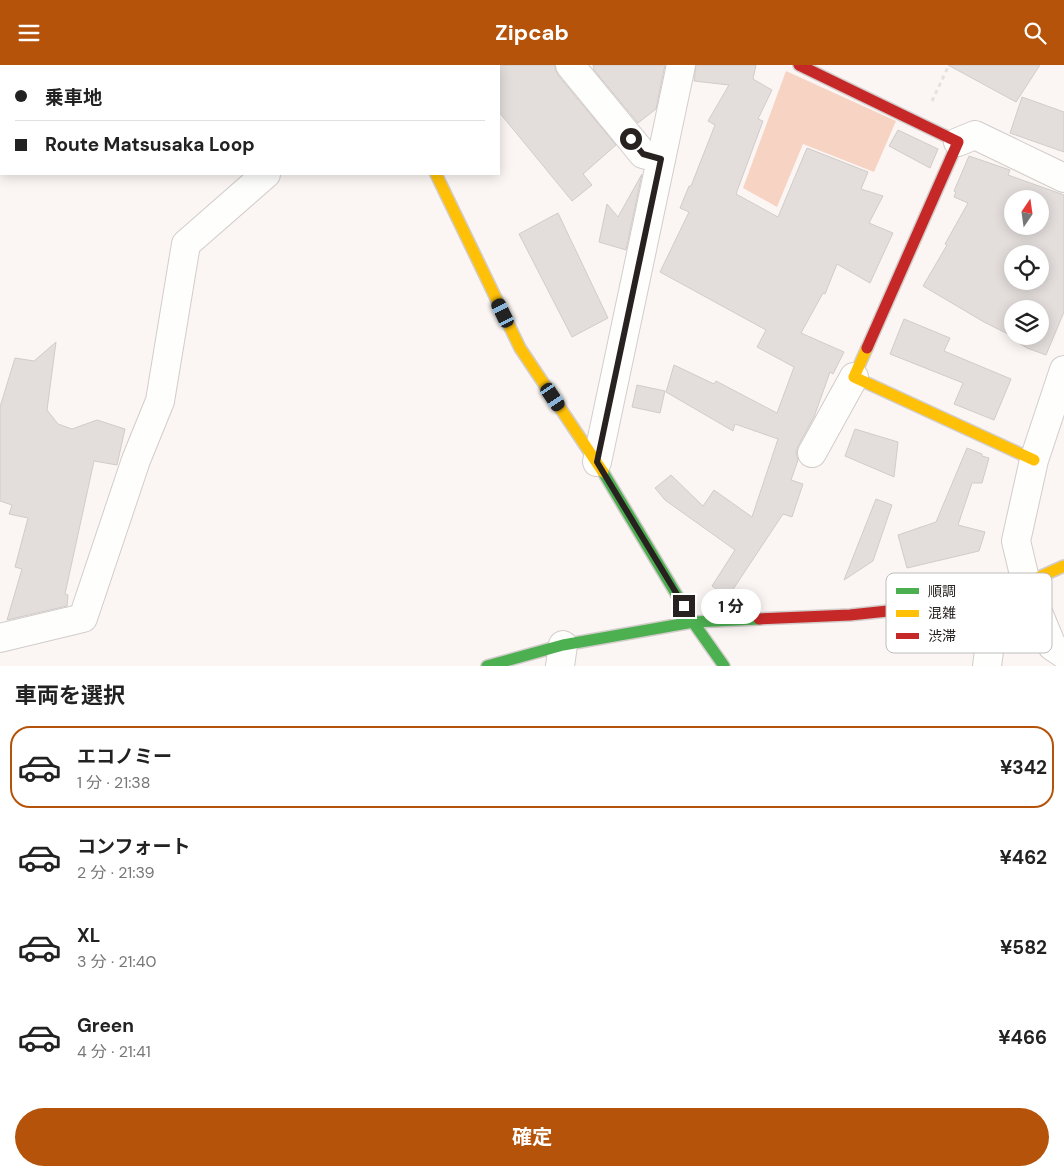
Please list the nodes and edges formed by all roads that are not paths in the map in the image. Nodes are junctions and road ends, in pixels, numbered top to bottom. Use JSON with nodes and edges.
{"nodes":[{"id":1,"x":570,"y":65,"type":"edge"},
{"id":2,"x":681,"y":65,"type":"edge"},
{"id":3,"x":799,"y":65,"type":"edge"},
{"id":4,"x":958,"y":142,"type":"junction"},
{"id":5,"x":661,"y":159,"type":"junction"},
{"id":6,"x":265,"y":175,"type":"edge"},
{"id":7,"x":436,"y":175,"type":"edge"},
{"id":8,"x":1064,"y":179,"type":"edge"},
{"id":9,"x":1064,"y":371,"type":"edge"},
{"id":10,"x":854,"y":377,"type":"junction"},
{"id":11,"x":812,"y":453,"type":"dead end"},
{"id":12,"x":1034,"y":460,"type":"junction"},
{"id":13,"x":597,"y":462,"type":"junction"},
{"id":14,"x":1064,"y":566,"type":"edge"},
{"id":15,"x":1024,"y":573,"type":"edge"},
{"id":16,"x":1048,"y":573,"type":"edge"},
{"id":17,"x":886,"y":611,"type":"edge"},
{"id":18,"x":693,"y":622,"type":"junction"},
{"id":19,"x":0,"y":638,"type":"edge"},
{"id":20,"x":1052,"y":646,"type":"edge"},
{"id":21,"x":989,"y":653,"type":"edge"},
{"id":22,"x":1064,"y":654,"type":"edge"},
{"id":23,"x":562,"y":655,"type":"edge"},
{"id":24,"x":487,"y":666,"type":"edge"},
{"id":25,"x":724,"y":666,"type":"edge"},
{"id":26,"x":987,"y":666,"type":"edge"}],
"edges":[{"from":1,"to":5,"type":"street"},
{"from":2,"to":5,"type":"street"},
{"from":3,"to":4,"type":"main road"},
{"from":4,"to":8,"type":"street"},
{"from":4,"to":10,"type":"main road"},
{"from":5,"to":13,"type":"street"},
{"from":6,"to":19,"type":"street"},
{"from":7,"to":13,"type":"main road"},
{"from":9,"to":12,"type":"street"},
{"from":10,"to":11,"type":"street"},
{"from":10,"to":12,"type":"main road"},
{"from":12,"to":15,"type":"street"},
{"from":13,"to":18,"type":"main road"},
{"from":14,"to":16,"type":"main road"},
{"from":17,"to":18,"type":"main road"},
{"from":18,"to":23,"type":"main road"},
{"from":18,"to":25,"type":"main road"},
{"from":20,"to":22,"type":"street"},
{"from":21,"to":26,"type":"street"},
{"from":23,"to":24,"type":"main road"}]}
